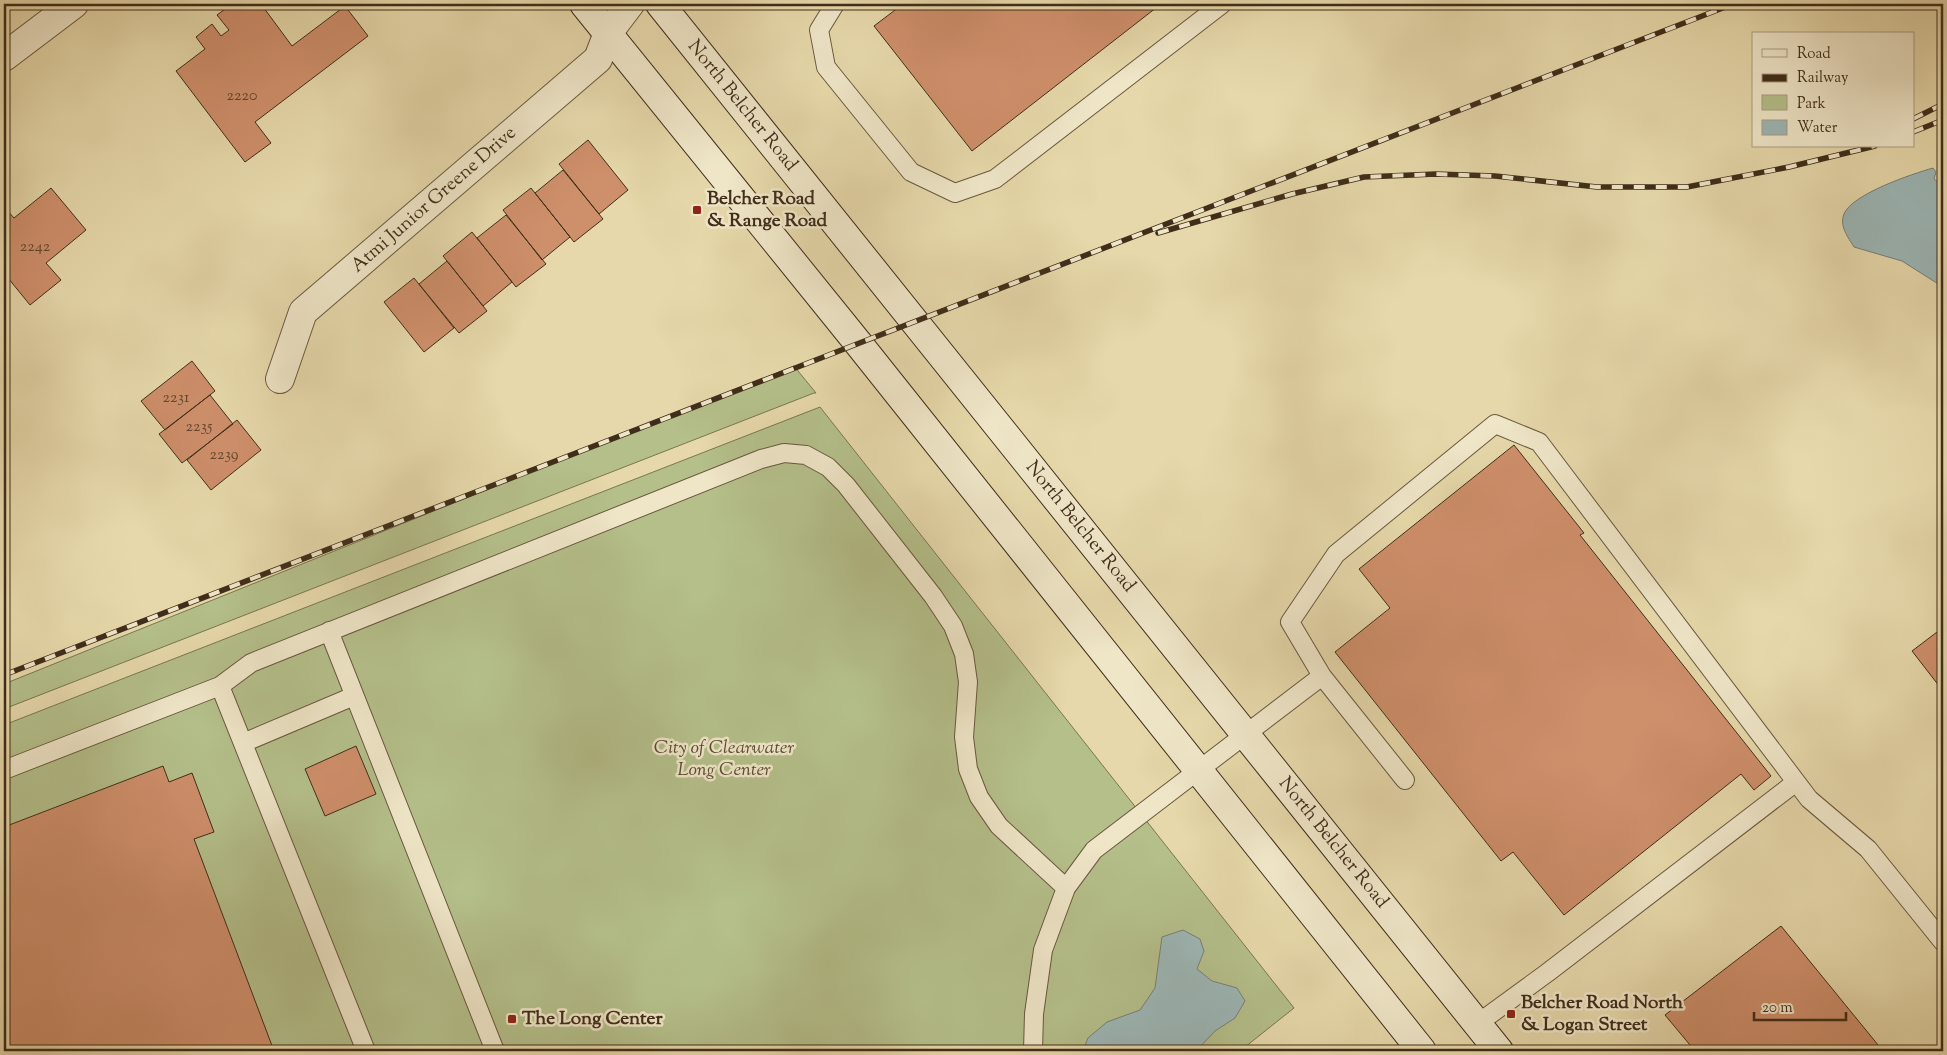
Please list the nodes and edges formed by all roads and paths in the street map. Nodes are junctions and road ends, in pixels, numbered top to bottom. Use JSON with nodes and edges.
{"nodes":[{"id":1,"x":74,"y":4,"type":"edge"},
{"id":2,"x":584,"y":4,"type":"edge"},
{"id":3,"x":630,"y":4,"type":"edge"},
{"id":4,"x":660,"y":4,"type":"edge"},
{"id":5,"x":835,"y":4,"type":"edge"},
{"id":6,"x":1222,"y":4,"type":"edge"},
{"id":7,"x":608,"y":33,"type":"junction"},
{"id":8,"x":4,"y":58,"type":"edge"},
{"id":9,"x":280,"y":380,"type":"dead end"},
{"id":10,"x":329,"y":631,"type":"junction"},
{"id":11,"x":1322,"y":676,"type":"junction"},
{"id":12,"x":220,"y":686,"type":"junction"},
{"id":13,"x":354,"y":696,"type":"junction"},
{"id":14,"x":1246,"y":735,"type":"junction"},
{"id":15,"x":242,"y":743,"type":"junction"},
{"id":16,"x":4,"y":770,"type":"edge"},
{"id":17,"x":1198,"y":771,"type":"junction"},
{"id":18,"x":1405,"y":780,"type":"dead end"},
{"id":19,"x":1796,"y":782,"type":"junction"},
{"id":20,"x":1066,"y":888,"type":"junction"},
{"id":21,"x":1943,"y":942,"type":"edge"},
{"id":22,"x":1477,"y":1024,"type":"junction"},
{"id":23,"x":366,"y":1051,"type":"edge"},
{"id":24,"x":494,"y":1051,"type":"edge"},
{"id":25,"x":1033,"y":1051,"type":"edge"},
{"id":26,"x":1422,"y":1051,"type":"edge"},
{"id":27,"x":1499,"y":1051,"type":"edge"}],
"edges":[{"from":1,"to":8,"type":"main road"},
{"from":2,"to":7,"type":"main road"},
{"from":3,"to":7,"type":"main road","name":"Atmi Junior Greene Drive"},
{"from":4,"to":14,"type":"main road","name":"North Belcher Road"},
{"from":5,"to":6,"type":"lane"},
{"from":7,"to":9,"type":"main road","name":"Atmi Junior Greene Drive"},
{"from":7,"to":17,"type":"main road"},
{"from":10,"to":12,"type":"lane"},
{"from":10,"to":13,"type":"lane"},
{"from":10,"to":20,"type":"lane"},
{"from":11,"to":14,"type":"lane"},
{"from":11,"to":18,"type":"lane"},
{"from":11,"to":19,"type":"lane"},
{"from":12,"to":15,"type":"lane"},
{"from":12,"to":16,"type":"lane"},
{"from":13,"to":15,"type":"lane"},
{"from":13,"to":24,"type":"lane"},
{"from":14,"to":17,"type":"lane"},
{"from":14,"to":22,"type":"main road","name":"North Belcher Road"},
{"from":15,"to":23,"type":"lane"},
{"from":17,"to":20,"type":"lane"},
{"from":17,"to":26,"type":"main road"},
{"from":19,"to":21,"type":"lane"},
{"from":19,"to":22,"type":"lane"},
{"from":20,"to":25,"type":"lane"},
{"from":22,"to":27,"type":"main road","name":"North Belcher Road"}]}
